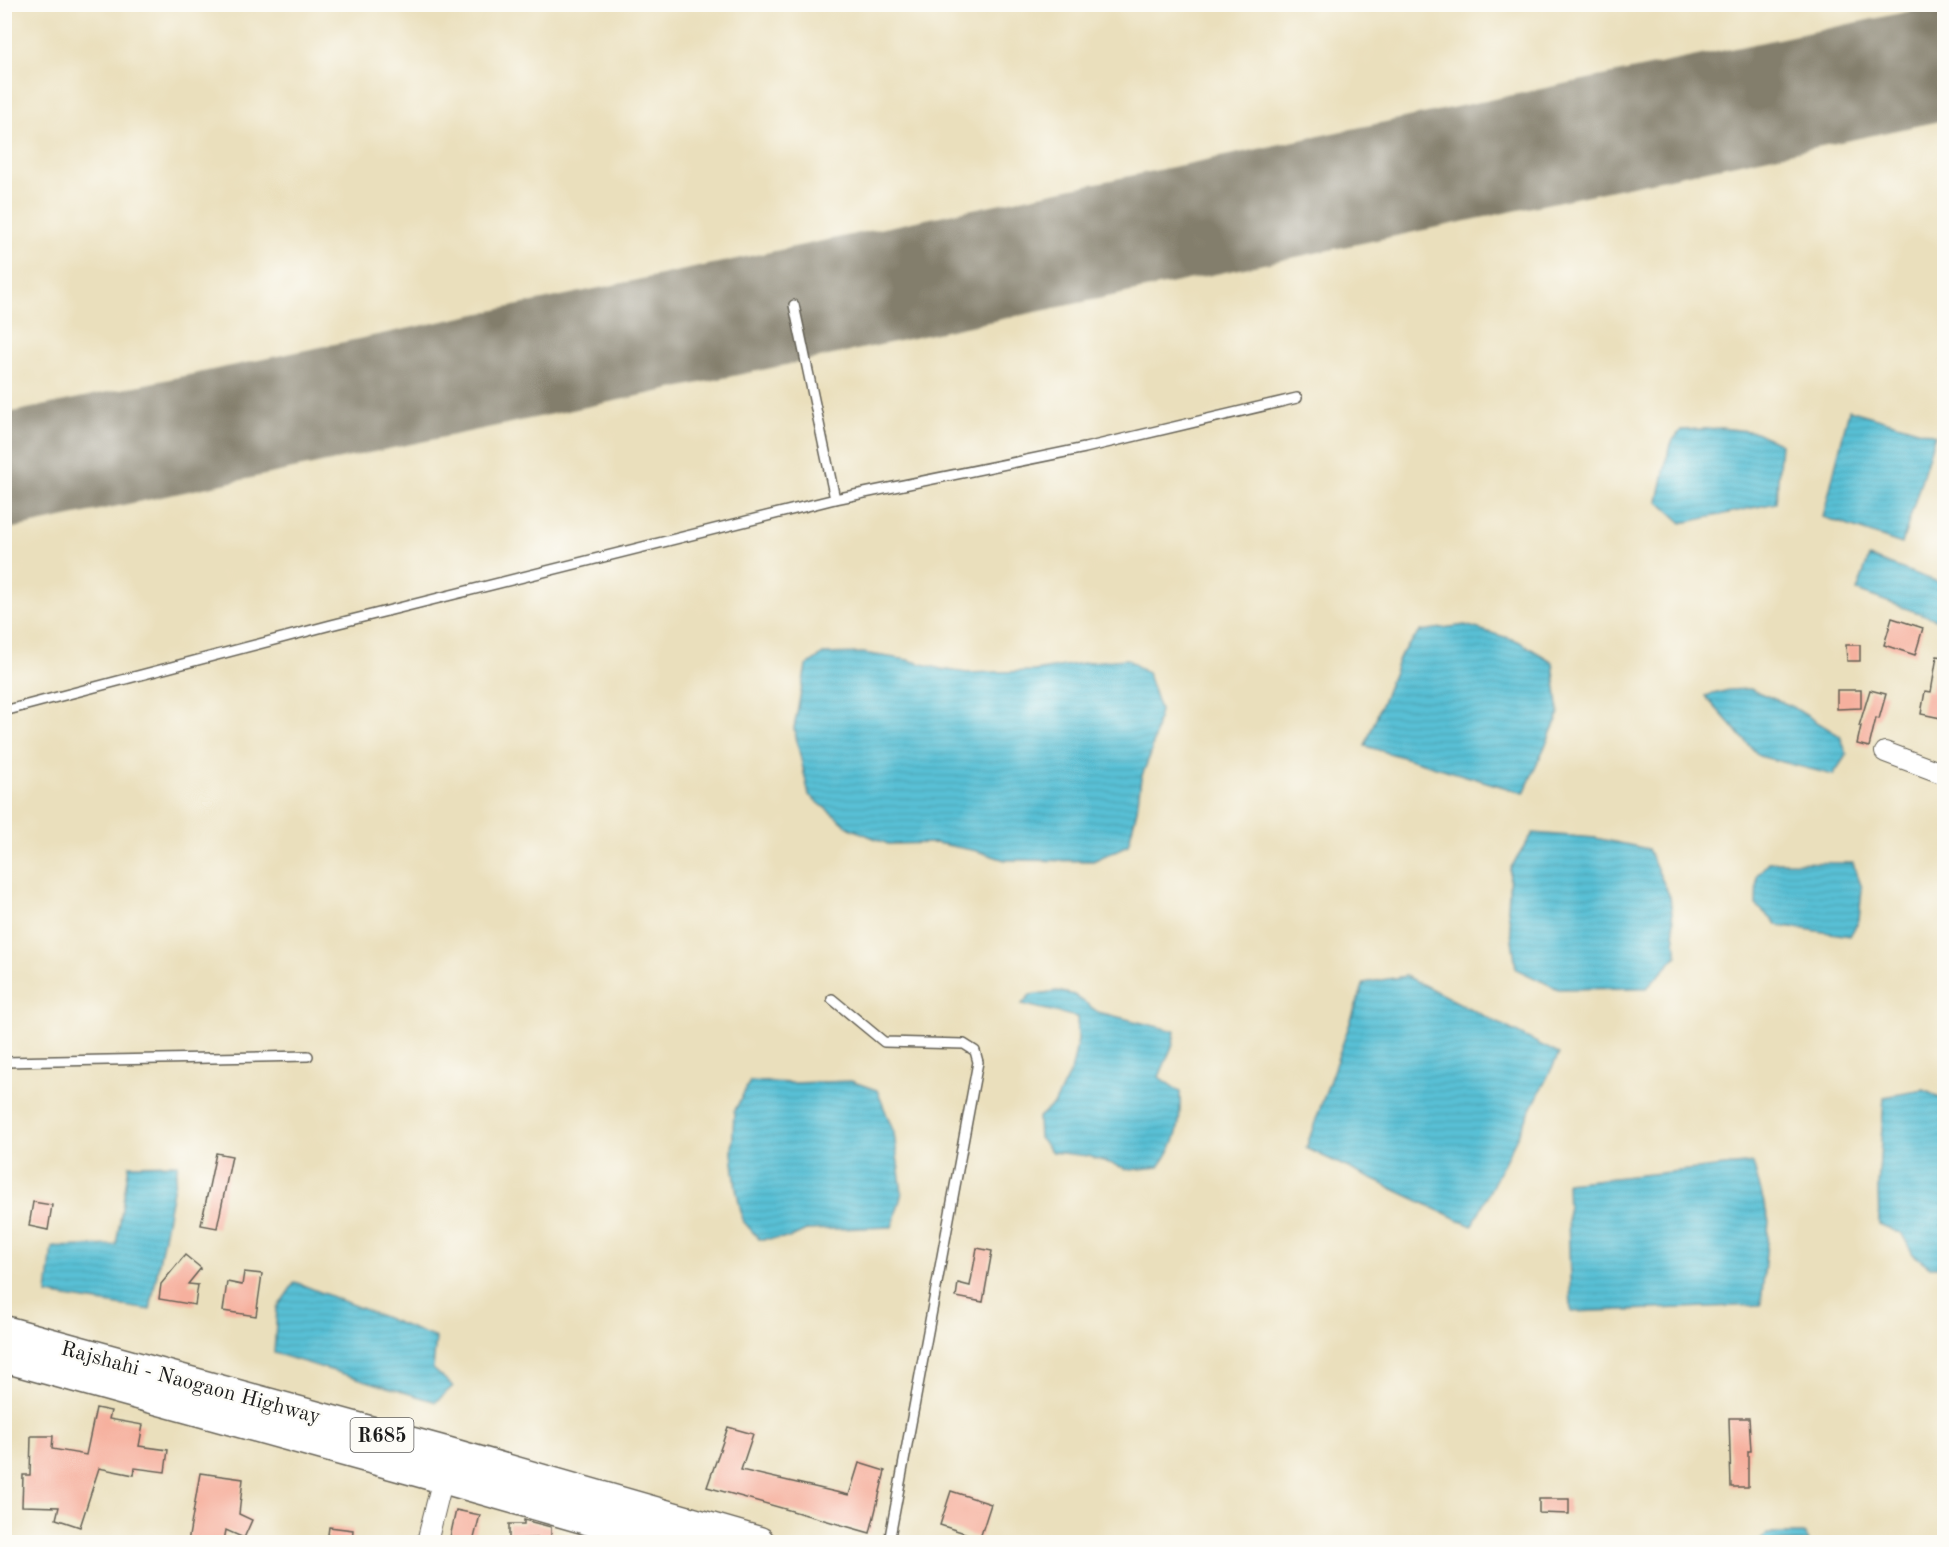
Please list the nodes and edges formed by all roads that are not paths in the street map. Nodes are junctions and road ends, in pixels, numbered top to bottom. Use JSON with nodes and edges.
{"nodes":[{"id":1,"x":795,"y":305,"type":"dead end"},
{"id":2,"x":1297,"y":398,"type":"dead end"},
{"id":3,"x":835,"y":499,"type":"junction"},
{"id":4,"x":4,"y":711,"type":"edge"},
{"id":5,"x":1885,"y":752,"type":"dead end"},
{"id":6,"x":1944,"y":774,"type":"edge"},
{"id":7,"x":832,"y":999,"type":"dead end"},
{"id":8,"x":308,"y":1056,"type":"dead end"},
{"id":9,"x":4,"y":1062,"type":"edge"},
{"id":10,"x":4,"y":1330,"type":"edge"},
{"id":11,"x":4,"y":1357,"type":"edge"},
{"id":12,"x":443,"y":1478,"type":"junction"},
{"id":13,"x":427,"y":1542,"type":"edge"},
{"id":14,"x":667,"y":1542,"type":"edge"},
{"id":15,"x":759,"y":1542,"type":"edge"},
{"id":16,"x":889,"y":1542,"type":"edge"}],
"edges":[{"from":1,"to":3,"type":"lane"},
{"from":2,"to":3,"type":"lane"},
{"from":3,"to":4,"type":"lane"},
{"from":5,"to":6,"type":"street"},
{"from":7,"to":16,"type":"lane"},
{"from":8,"to":9,"type":"lane"},
{"from":10,"to":15,"type":"main road","name":"Rajshahi - Naogaon Highway","number":"R685"},
{"from":11,"to":12,"type":"main road","name":"Rajshahi - Naogaon Highway","number":"R685"},
{"from":12,"to":13,"type":"street"},
{"from":12,"to":14,"type":"main road","name":"Rajshahi - Naogaon Highway","number":"R685"}]}
